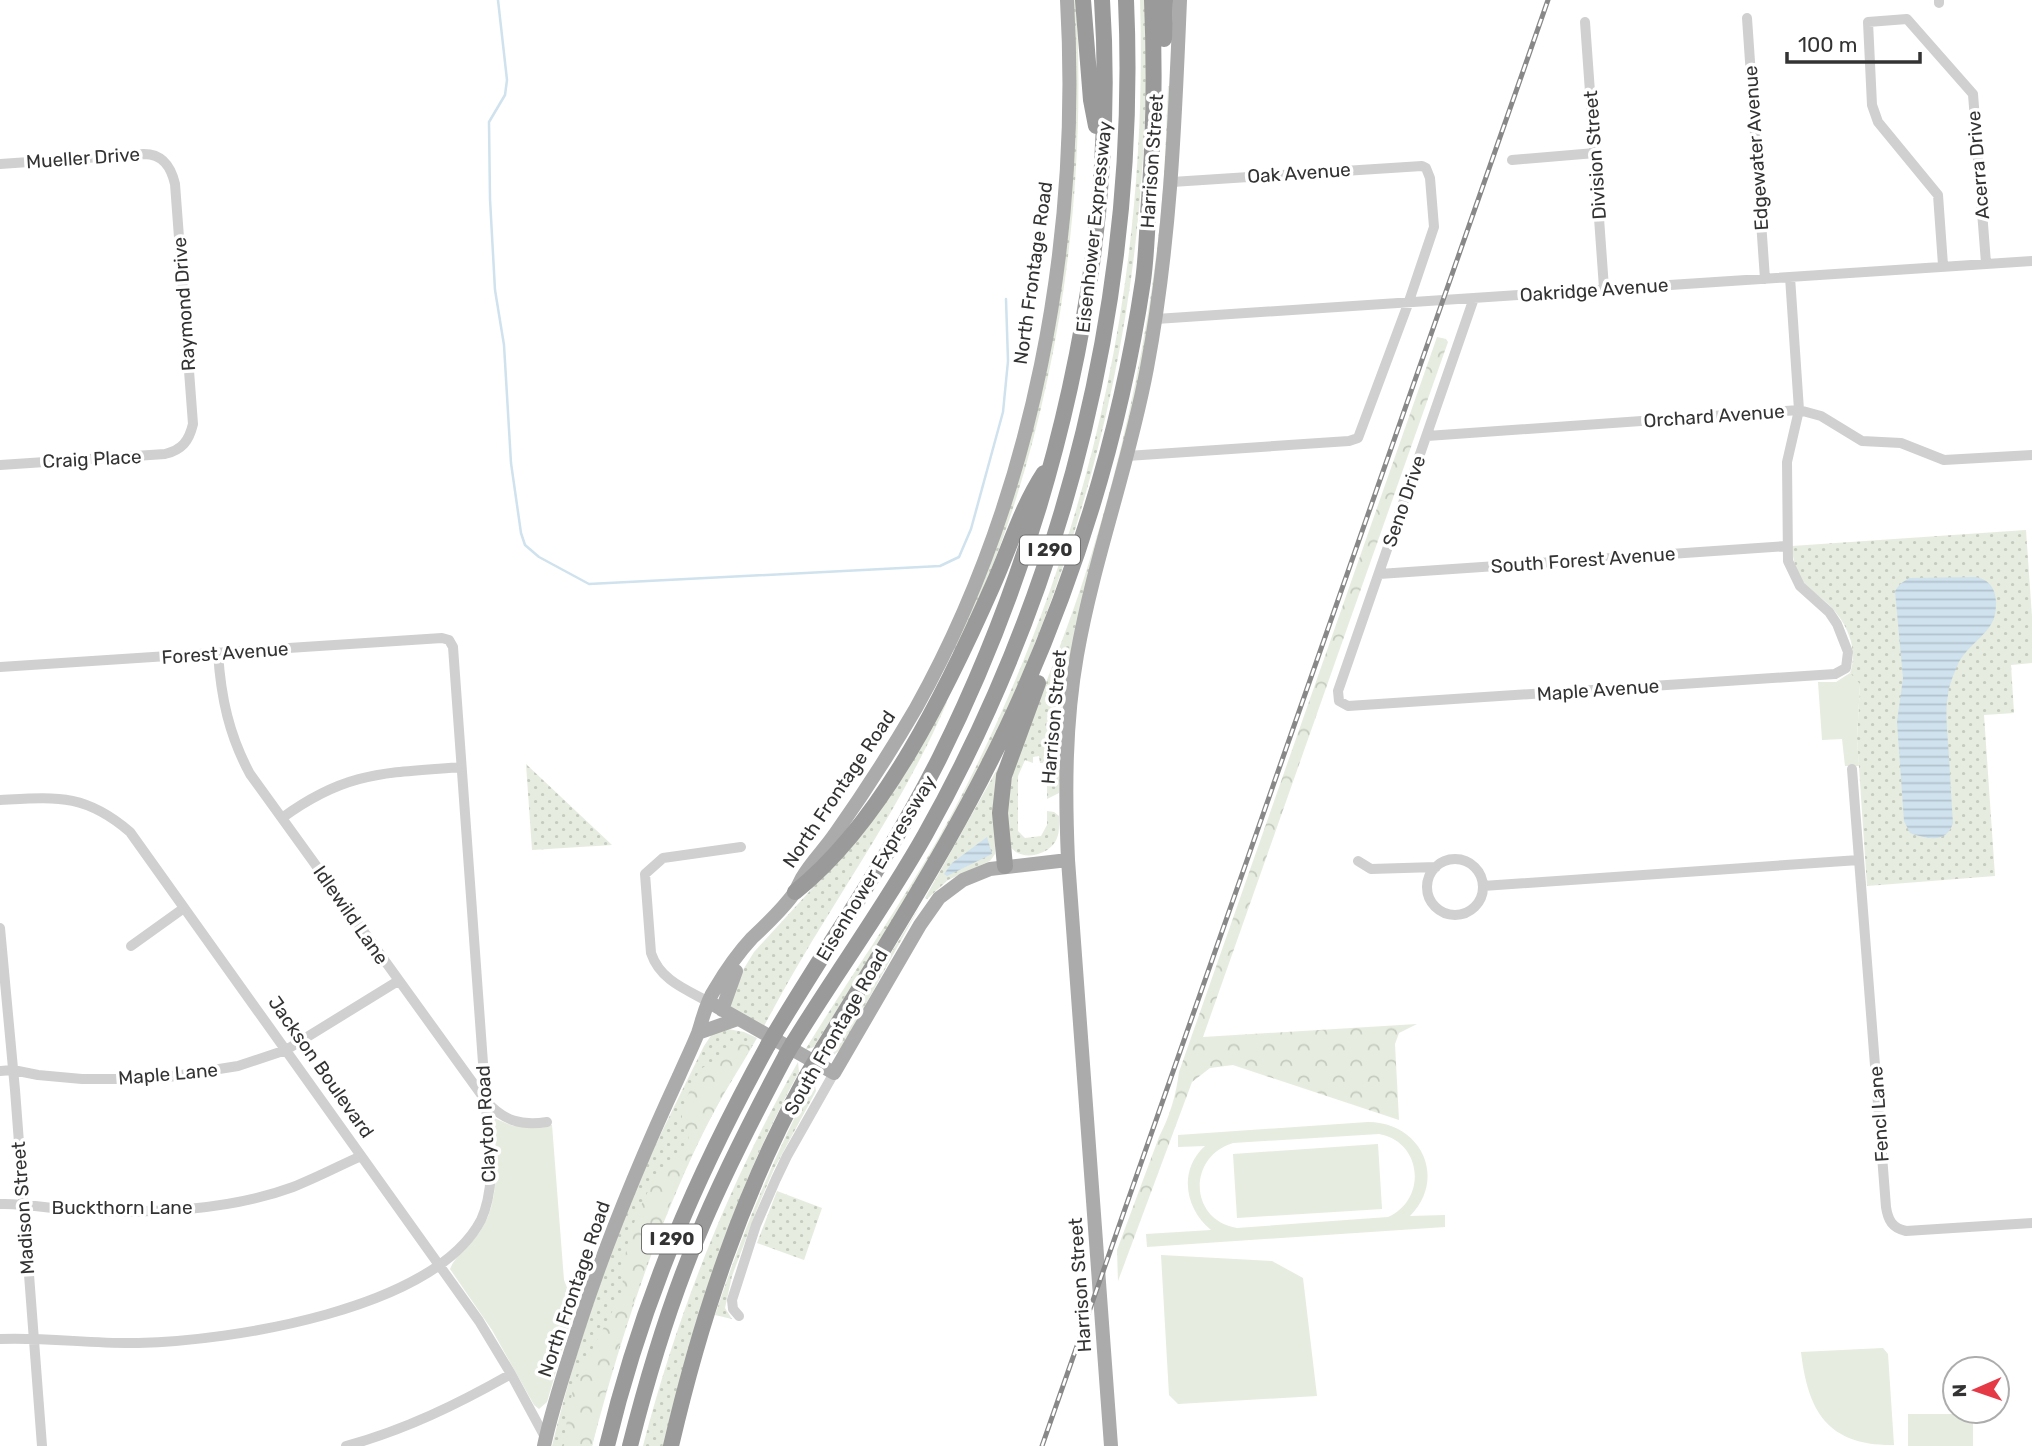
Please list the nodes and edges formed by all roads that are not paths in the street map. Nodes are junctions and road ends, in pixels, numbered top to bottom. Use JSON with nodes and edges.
{"nodes":[{"id":1,"x":1066,"y":0,"type":"edge"},
{"id":2,"x":1083,"y":0,"type":"edge"},
{"id":3,"x":1101,"y":0,"type":"edge"},
{"id":4,"x":1126,"y":0,"type":"edge"},
{"id":5,"x":1152,"y":0,"type":"edge"},
{"id":6,"x":1165,"y":0,"type":"edge"},
{"id":7,"x":1180,"y":0,"type":"edge"},
{"id":8,"x":1747,"y":18,"type":"dead end"},
{"id":9,"x":1584,"y":22,"type":"dead end"},
{"id":10,"x":1155,"y":107,"type":"junction"},
{"id":11,"x":1101,"y":152,"type":"junction"},
{"id":12,"x":1595,"y":153,"type":"junction"},
{"id":13,"x":163,"y":160,"type":"joint"},
{"id":14,"x":1511,"y":160,"type":"dead end"},
{"id":15,"x":0,"y":164,"type":"edge"},
{"id":16,"x":1172,"y":182,"type":"junction"},
{"id":17,"x":2032,"y":261,"type":"edge"},
{"id":18,"x":1986,"y":263,"type":"junction"},
{"id":19,"x":1943,"y":265,"type":"junction"},
{"id":20,"x":1790,"y":277,"type":"junction"},
{"id":21,"x":1765,"y":279,"type":"junction"},
{"id":22,"x":1604,"y":288,"type":"junction"},
{"id":23,"x":1474,"y":298,"type":"junction"},
{"id":24,"x":1408,"y":304,"type":"junction"},
{"id":25,"x":1156,"y":319,"type":"junction"},
{"id":26,"x":1799,"y":410,"type":"junction"},
{"id":27,"x":1427,"y":436,"type":"junction"},
{"id":28,"x":182,"y":447,"type":"joint"},
{"id":29,"x":2032,"y":455,"type":"edge"},
{"id":30,"x":1127,"y":456,"type":"junction"},
{"id":31,"x":1053,"y":459,"type":"junction"},
{"id":32,"x":0,"y":465,"type":"edge"},
{"id":33,"x":1081,"y":542,"type":"junction"},
{"id":34,"x":1787,"y":547,"type":"junction"},
{"id":35,"x":1379,"y":574,"type":"junction"},
{"id":36,"x":449,"y":640,"type":"joint"},
{"id":37,"x":218,"y":653,"type":"junction"},
{"id":38,"x":0,"y":667,"type":"edge"},
{"id":39,"x":1342,"y":704,"type":"joint"},
{"id":40,"x":461,"y":767,"type":"junction"},
{"id":41,"x":1852,"y":769,"type":"dead end"},
{"id":42,"x":0,"y":800,"type":"edge"},
{"id":43,"x":282,"y":818,"type":"junction"},
{"id":44,"x":741,"y":847,"type":"dead end"},
{"id":45,"x":1068,"y":860,"type":"junction"},
{"id":46,"x":1860,"y":860,"type":"junction"},
{"id":47,"x":1358,"y":861,"type":"dead end"},
{"id":48,"x":1004,"y":866,"type":"junction"},
{"id":49,"x":1436,"y":867,"type":"junction"},
{"id":50,"x":1483,"y":886,"type":"junction"},
{"id":51,"x":795,"y":892,"type":"junction"},
{"id":52,"x":184,"y":908,"type":"junction"},
{"id":53,"x":0,"y":928,"type":"edge"},
{"id":54,"x":762,"y":932,"type":"junction"},
{"id":55,"x":0,"y":936,"type":"edge"},
{"id":56,"x":131,"y":946,"type":"dead end"},
{"id":57,"x":398,"y":981,"type":"junction"},
{"id":58,"x":709,"y":1002,"type":"junction"},
{"id":59,"x":722,"y":1010,"type":"junction"},
{"id":60,"x":738,"y":1019,"type":"junction"},
{"id":61,"x":698,"y":1033,"type":"junction"},
{"id":62,"x":286,"y":1049,"type":"junction"},
{"id":63,"x":13,"y":1070,"type":"junction"},
{"id":64,"x":0,"y":1071,"type":"edge"},
{"id":65,"x":834,"y":1073,"type":"junction"},
{"id":66,"x":486,"y":1101,"type":"junction"},
{"id":67,"x":547,"y":1122,"type":"dead end"},
{"id":68,"x":362,"y":1156,"type":"junction"},
{"id":69,"x":23,"y":1203,"type":"junction"},
{"id":70,"x":0,"y":1204,"type":"edge"},
{"id":71,"x":2032,"y":1223,"type":"edge"},
{"id":72,"x":440,"y":1265,"type":"junction"},
{"id":73,"x":739,"y":1316,"type":"dead end"},
{"id":74,"x":33,"y":1338,"type":"junction"},
{"id":75,"x":0,"y":1339,"type":"edge"},
{"id":76,"x":511,"y":1374,"type":"junction"},
{"id":77,"x":545,"y":1442,"type":"edge"},
{"id":78,"x":42,"y":1446,"type":"edge"},
{"id":79,"x":346,"y":1446,"type":"edge"},
{"id":80,"x":607,"y":1446,"type":"edge"},
{"id":81,"x":630,"y":1446,"type":"edge"},
{"id":82,"x":671,"y":1446,"type":"edge"},
{"id":83,"x":1111,"y":1446,"type":"edge"}],
"edges":[{"from":1,"to":51,"type":"main road","name":"North Frontage Road"},
{"from":2,"to":11,"type":"highway"},
{"from":3,"to":11,"type":"highway","name":"Eisenhower Expressway","number":"I 290"},
{"from":4,"to":81,"type":"highway","name":"Eisenhower Expressway","number":"I 290"},
{"from":5,"to":10,"type":"highway"},
{"from":6,"to":10,"type":"highway"},
{"from":7,"to":16,"type":"main road","name":"Harrison Street"},
{"from":8,"to":21,"type":"street","name":"Edgewater Avenue"},
{"from":9,"to":12,"type":"street","name":"Division Street"},
{"from":10,"to":33,"type":"highway"},
{"from":11,"to":31,"type":"highway","name":"Eisenhower Expressway","number":"I 290"},
{"from":12,"to":14,"type":"street"},
{"from":12,"to":22,"type":"street","name":"Division Street"},
{"from":13,"to":15,"type":"street","name":"Mueller Drive"},
{"from":13,"to":28,"type":"street","name":"Raymond Drive"},
{"from":16,"to":24,"type":"street","name":"Oak Avenue"},
{"from":16,"to":25,"type":"main road","name":"Harrison Street"},
{"from":17,"to":18,"type":"street","name":"Oakridge Avenue"},
{"from":18,"to":19,"type":"street","name":"Oakridge Avenue"},
{"from":18,"to":19,"type":"street","name":"Acerra Drive"},
{"from":19,"to":20,"type":"street","name":"Oakridge Avenue"},
{"from":20,"to":21,"type":"street","name":"Oakridge Avenue"},
{"from":20,"to":26,"type":"street"},
{"from":21,"to":22,"type":"street","name":"Oakridge Avenue"},
{"from":22,"to":23,"type":"street","name":"Oakridge Avenue"},
{"from":23,"to":24,"type":"street","name":"Oakridge Avenue"},
{"from":23,"to":27,"type":"street","name":"Seno Drive"},
{"from":24,"to":25,"type":"street","name":"Oakridge Avenue"},
{"from":24,"to":30,"type":"street"},
{"from":25,"to":30,"type":"main road","name":"Harrison Street"},
{"from":26,"to":27,"type":"street","name":"Orchard Avenue"},
{"from":26,"to":29,"type":"street","name":"Orchard Avenue"},
{"from":26,"to":34,"type":"street"},
{"from":27,"to":35,"type":"street","name":"Seno Drive"},
{"from":28,"to":32,"type":"street","name":"Craig Place"},
{"from":30,"to":45,"type":"main road","name":"Harrison Street"},
{"from":31,"to":51,"type":"highway"},
{"from":31,"to":80,"type":"highway","name":"Eisenhower Expressway","number":"I 290"},
{"from":33,"to":48,"type":"highway"},
{"from":33,"to":82,"type":"highway","bridge":true},
{"from":34,"to":35,"type":"street","name":"South Forest Avenue"},
{"from":34,"to":39,"type":"street","name":"Maple Avenue"},
{"from":35,"to":39,"type":"street","name":"Seno Drive"},
{"from":36,"to":37,"type":"street","name":"Forest Avenue"},
{"from":36,"to":40,"type":"street","name":"Clayton Road"},
{"from":37,"to":38,"type":"street","name":"Forest Avenue"},
{"from":37,"to":43,"type":"street","name":"Idlewild Lane"},
{"from":40,"to":43,"type":"street"},
{"from":40,"to":66,"type":"street","name":"Clayton Road"},
{"from":41,"to":46,"type":"street","name":"Fencl Lane"},
{"from":42,"to":52,"type":"street","name":"Jackson Boulevard"},
{"from":43,"to":57,"type":"street","name":"Idlewild Lane"},
{"from":44,"to":58,"type":"street"},
{"from":45,"to":48,"type":"main road","name":"South Frontage Road"},
{"from":45,"to":83,"type":"main road","name":"Harrison Street"},
{"from":46,"to":50,"type":"street"},
{"from":46,"to":71,"type":"street","name":"Fencl Lane"},
{"from":47,"to":49,"type":"street"},
{"from":48,"to":65,"type":"main road","name":"South Frontage Road"},
{"from":49,"to":50,"type":"street"},
{"from":49,"to":50,"type":"street"},
{"from":51,"to":54,"type":"main road","name":"North Frontage Road"},
{"from":52,"to":56,"type":"street"},
{"from":52,"to":62,"type":"street","name":"Jackson Boulevard"},
{"from":53,"to":55,"type":"street","name":"Madison Street"},
{"from":54,"to":58,"type":"main road","name":"North Frontage Road"},
{"from":54,"to":59,"type":"main road"},
{"from":55,"to":63,"type":"street","name":"Madison Street"},
{"from":57,"to":62,"type":"street","name":"Maple Lane"},
{"from":57,"to":66,"type":"street","name":"Idlewild Lane"},
{"from":58,"to":59,"type":"main road"},
{"from":58,"to":61,"type":"main road","name":"North Frontage Road"},
{"from":59,"to":60,"type":"main road"},
{"from":60,"to":61,"type":"main road"},
{"from":60,"to":65,"type":"main road"},
{"from":61,"to":77,"type":"main road","name":"North Frontage Road"},
{"from":62,"to":63,"type":"street","name":"Maple Lane"},
{"from":62,"to":68,"type":"street","name":"Jackson Boulevard"},
{"from":63,"to":64,"type":"street","name":"Maple Lane"},
{"from":63,"to":69,"type":"street","name":"Madison Street"},
{"from":65,"to":73,"type":"street","name":"South Frontage Road"},
{"from":66,"to":67,"type":"street","name":"Idlewild Lane"},
{"from":66,"to":72,"type":"street","name":"Clayton Road"},
{"from":68,"to":69,"type":"street","name":"Buckthorn Lane"},
{"from":68,"to":72,"type":"street","name":"Jackson Boulevard"},
{"from":69,"to":70,"type":"street","name":"Buckthorn Lane"},
{"from":69,"to":74,"type":"street","name":"Madison Street"},
{"from":72,"to":74,"type":"street","name":"Clayton Road"},
{"from":72,"to":76,"type":"street","name":"Jackson Boulevard"},
{"from":74,"to":75,"type":"street","name":"Clayton Road"},
{"from":74,"to":78,"type":"street","name":"Madison Street"},
{"from":76,"to":77,"type":"street","name":"Jackson Boulevard"},
{"from":76,"to":79,"type":"street"}]}
